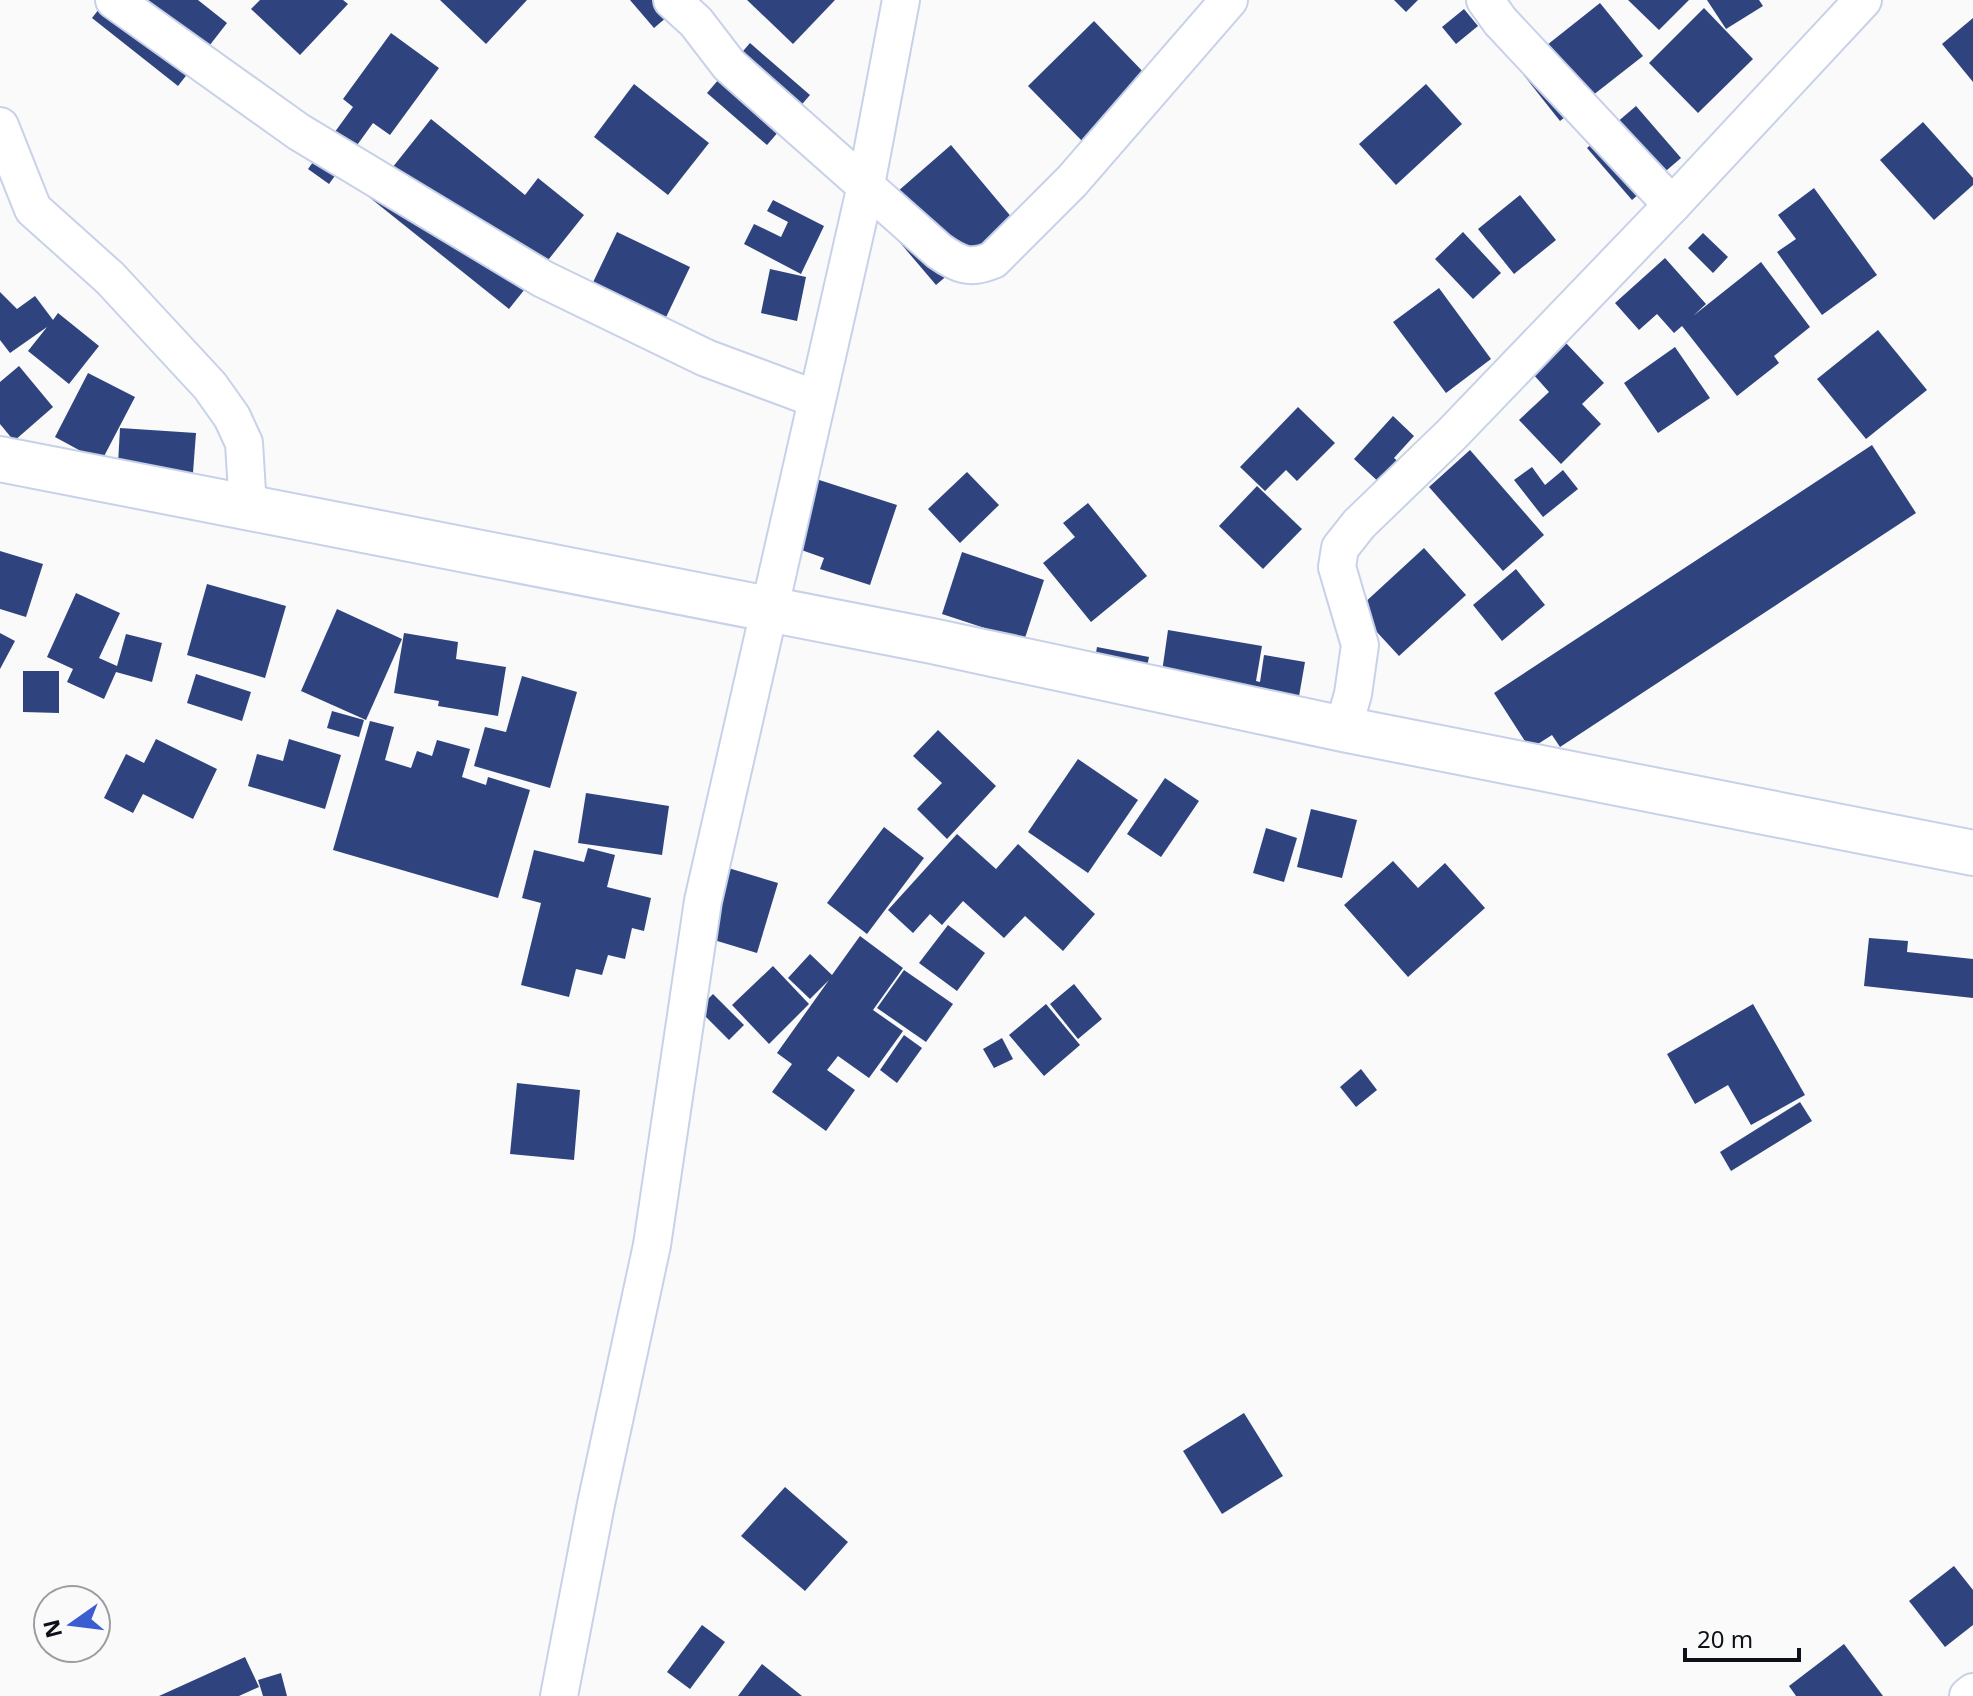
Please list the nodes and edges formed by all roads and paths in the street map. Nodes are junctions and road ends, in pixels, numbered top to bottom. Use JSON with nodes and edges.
{"nodes":[{"id":1,"x":114,"y":0,"type":"edge"},
{"id":2,"x":672,"y":0,"type":"edge"},
{"id":3,"x":901,"y":0,"type":"edge"},
{"id":4,"x":1229,"y":0,"type":"edge"},
{"id":5,"x":1485,"y":0,"type":"edge"},
{"id":6,"x":1863,"y":0,"type":"edge"},
{"id":7,"x":0,"y":126,"type":"edge"},
{"id":8,"x":866,"y":185,"type":"junction"},
{"id":9,"x":1672,"y":205,"type":"junction"},
{"id":10,"x":816,"y":399,"type":"junction"},
{"id":11,"x":0,"y":459,"type":"edge"},
{"id":12,"x":248,"y":508,"type":"junction"},
{"id":13,"x":767,"y":610,"type":"junction"},
{"id":14,"x":1343,"y":729,"type":"junction"},
{"id":15,"x":1973,"y":853,"type":"edge"},
{"id":16,"x":1973,"y":1692,"type":"edge"},
{"id":17,"x":559,"y":1696,"type":"edge"},
{"id":18,"x":1968,"y":1696,"type":"edge"}],
"edges":[{"from":1,"to":10,"type":"street"},
{"from":2,"to":8,"type":"street"},
{"from":3,"to":8,"type":"street"},
{"from":4,"to":8,"type":"street"},
{"from":5,"to":9,"type":"street"},
{"from":6,"to":9,"type":"street"},
{"from":7,"to":12,"type":"street"},
{"from":8,"to":10,"type":"street"},
{"from":9,"to":14,"type":"street"},
{"from":10,"to":13,"type":"street"},
{"from":11,"to":12,"type":"main road"},
{"from":12,"to":13,"type":"main road"},
{"from":13,"to":14,"type":"main road"},
{"from":13,"to":17,"type":"street"},
{"from":14,"to":15,"type":"main road"},
{"from":16,"to":18,"type":"street"}]}
